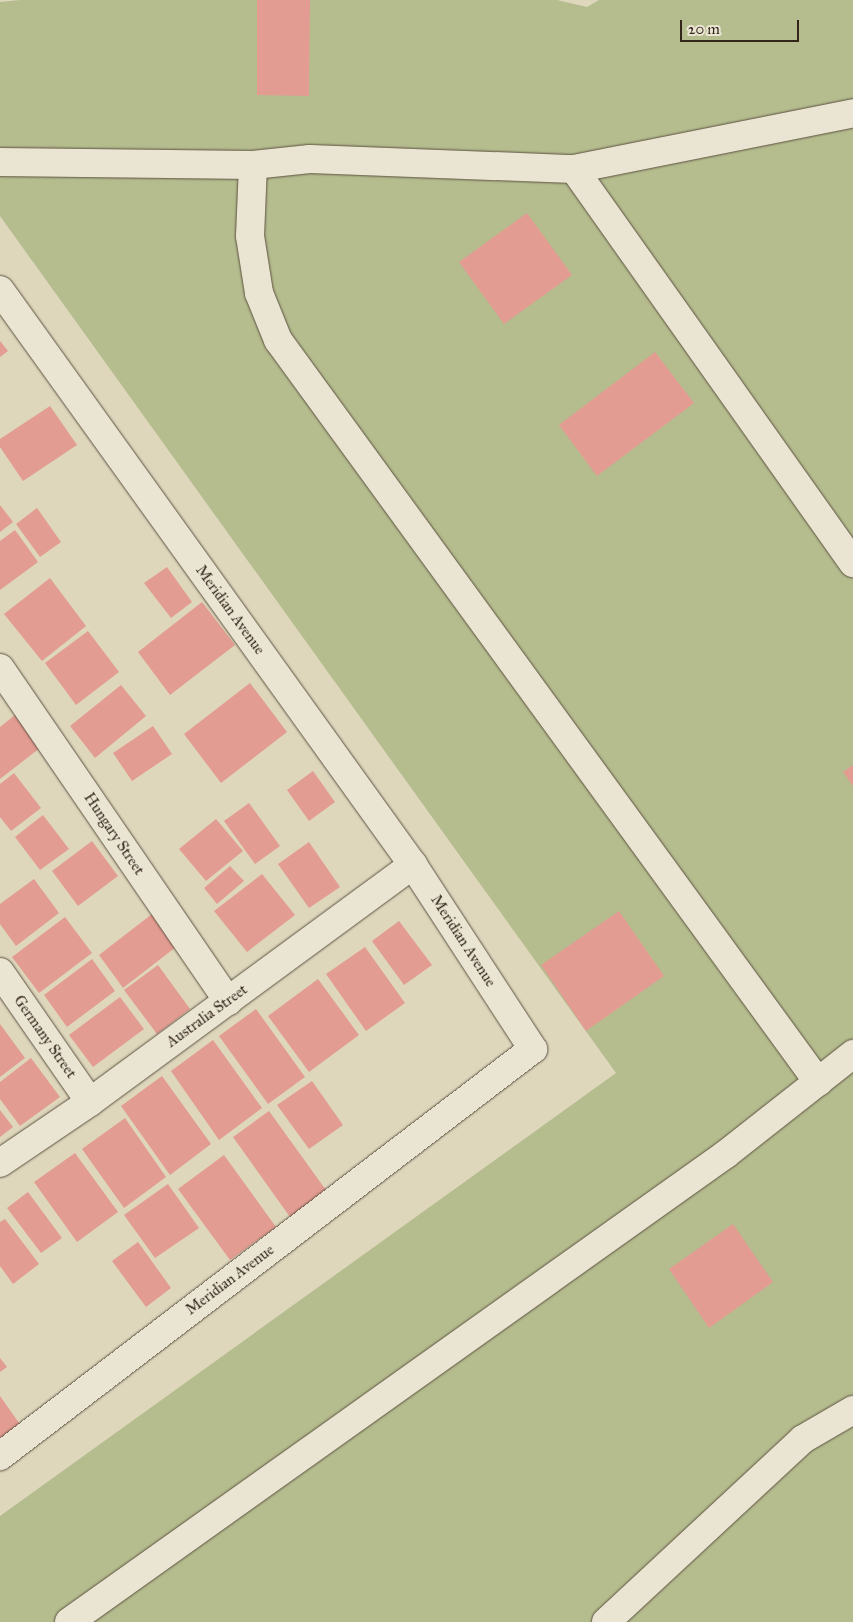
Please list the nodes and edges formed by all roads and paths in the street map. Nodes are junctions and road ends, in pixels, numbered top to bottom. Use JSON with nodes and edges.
{"nodes":[{"id":1,"x":853,"y":113,"type":"edge"},
{"id":2,"x":0,"y":162,"type":"edge"},
{"id":3,"x":253,"y":165,"type":"junction"},
{"id":4,"x":574,"y":169,"type":"junction"},
{"id":5,"x":0,"y":290,"type":"edge"},
{"id":6,"x":853,"y":563,"type":"edge"},
{"id":7,"x":0,"y":668,"type":"edge"},
{"id":8,"x":412,"y":865,"type":"junction"},
{"id":9,"x":0,"y":972,"type":"edge"},
{"id":10,"x":228,"y":1001,"type":"junction"},
{"id":11,"x":853,"y":1054,"type":"edge"},
{"id":12,"x":818,"y":1082,"type":"junction"},
{"id":13,"x":90,"y":1102,"type":"junction"},
{"id":14,"x":0,"y":1163,"type":"edge"},
{"id":15,"x":853,"y":1410,"type":"edge"},
{"id":16,"x":0,"y":1456,"type":"edge"},
{"id":17,"x":69,"y":1622,"type":"edge"},
{"id":18,"x":606,"y":1622,"type":"edge"}],
"edges":[{"from":1,"to":4,"type":"street"},
{"from":2,"to":3,"type":"street"},
{"from":3,"to":4,"type":"street"},
{"from":3,"to":12,"type":"street"},
{"from":4,"to":6,"type":"street"},
{"from":5,"to":8,"type":"street","name":"Meridian Avenue"},
{"from":7,"to":10,"type":"street","name":"Hungary Street"},
{"from":8,"to":10,"type":"street","name":"Australia Street"},
{"from":8,"to":16,"type":"street","name":"Meridian Avenue"},
{"from":9,"to":13,"type":"street","name":"Germany Street"},
{"from":10,"to":13,"type":"street","name":"Australia Street"},
{"from":11,"to":12,"type":"street"},
{"from":12,"to":17,"type":"street"},
{"from":13,"to":14,"type":"street","name":"Australia Street"},
{"from":15,"to":18,"type":"street"}]}
